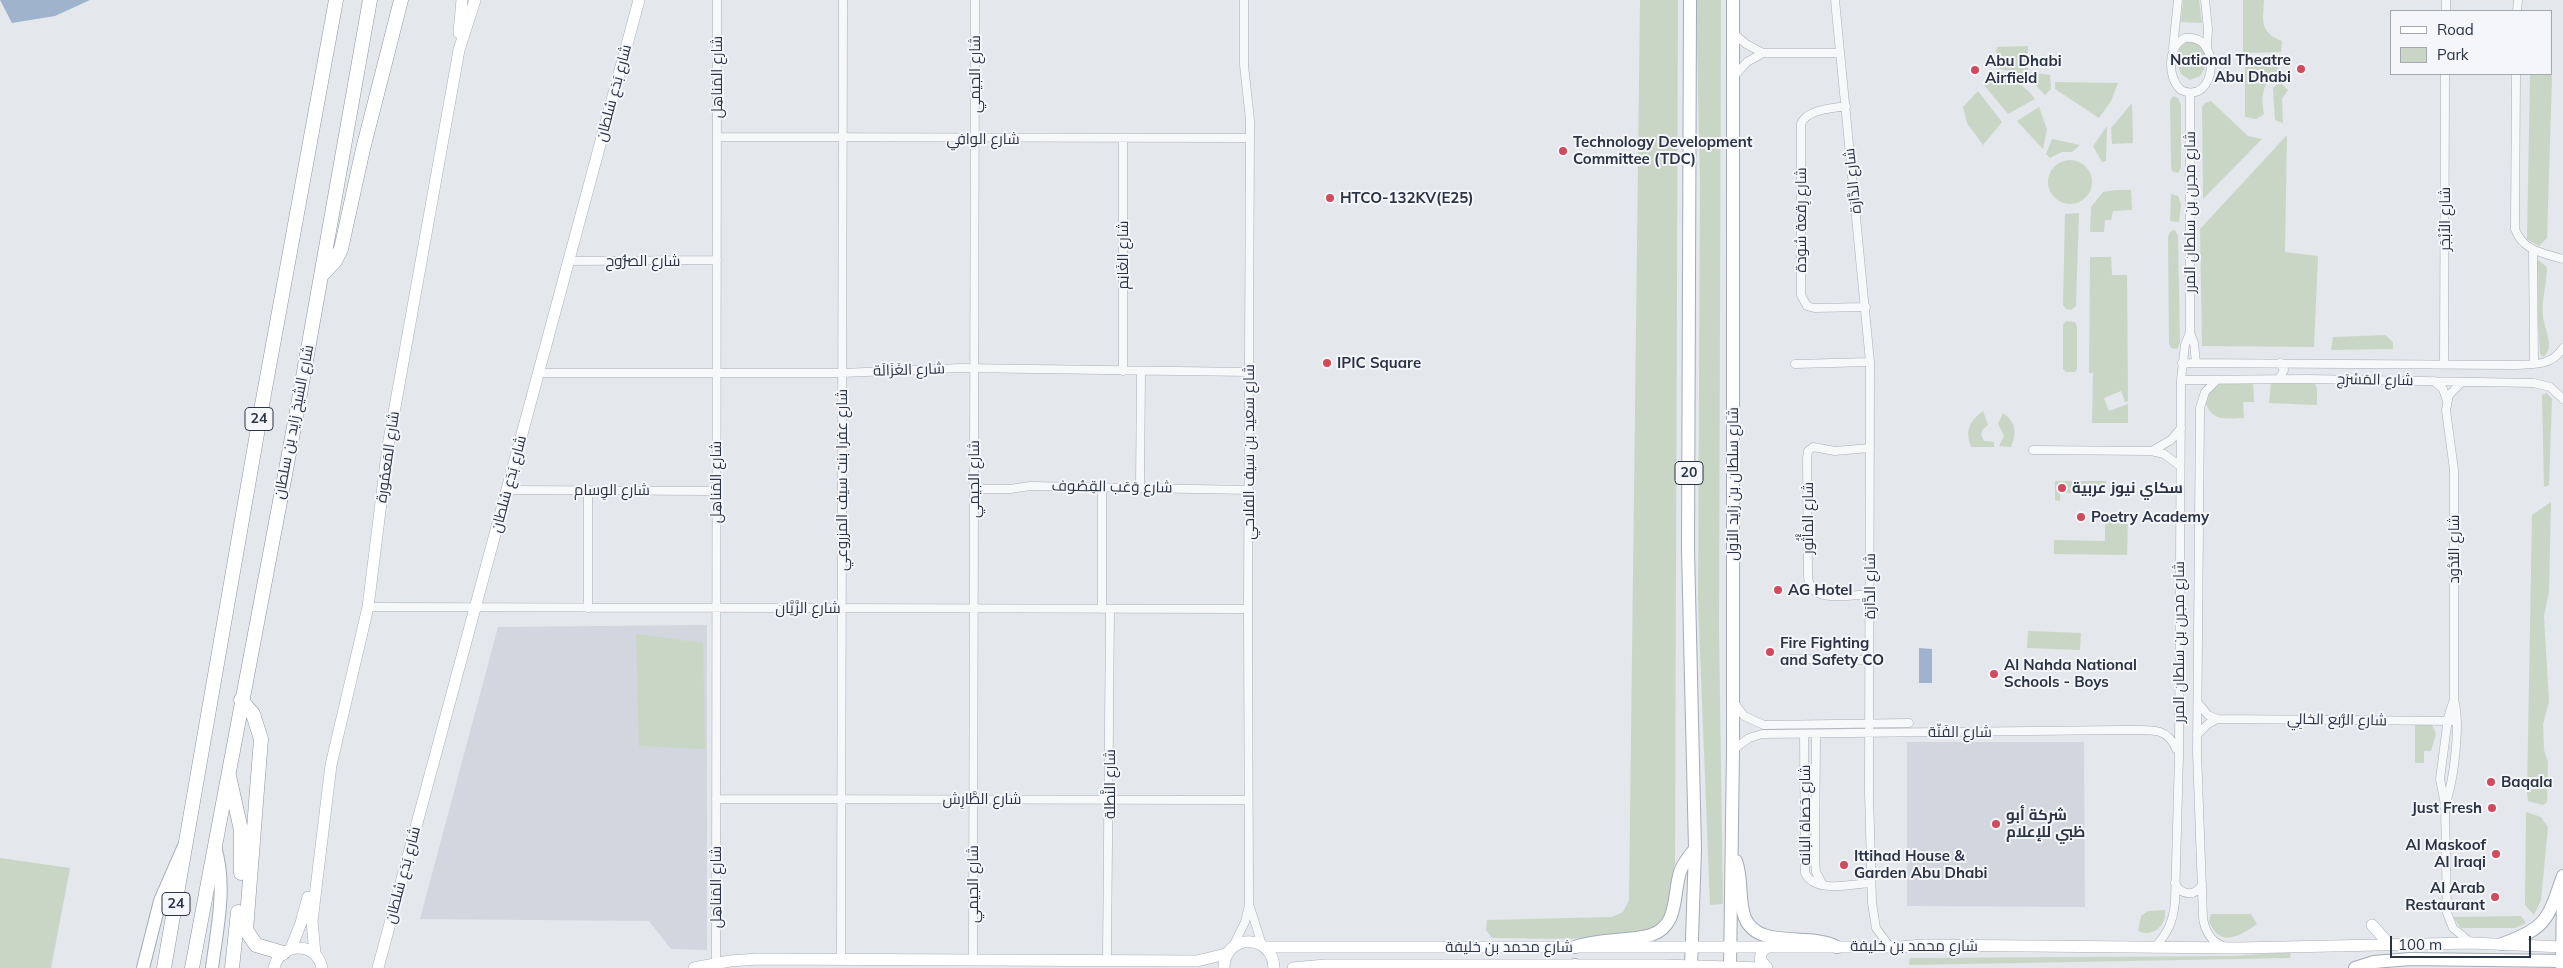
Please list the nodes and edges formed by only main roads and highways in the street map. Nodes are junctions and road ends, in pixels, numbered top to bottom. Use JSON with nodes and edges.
{"nodes":[{"id":1,"x":336,"y":0,"type":"edge"},
{"id":2,"x":370,"y":0,"type":"edge"},
{"id":3,"x":401,"y":0,"type":"edge"},
{"id":4,"x":462,"y":0,"type":"edge"},
{"id":5,"x":474,"y":0,"type":"edge"},
{"id":6,"x":639,"y":0,"type":"edge"},
{"id":7,"x":1690,"y":0,"type":"edge"},
{"id":8,"x":1733,"y":0,"type":"edge"},
{"id":9,"x":459,"y":50,"type":"junction"},
{"id":10,"x":321,"y":276,"type":"junction"},
{"id":11,"x":241,"y":700,"type":"junction"},
{"id":12,"x":228,"y":773,"type":"junction"},
{"id":13,"x":187,"y":840,"type":"junction"},
{"id":14,"x":214,"y":843,"type":"junction"},
{"id":15,"x":1694,"y":849,"type":"junction"},
{"id":16,"x":1731,"y":854,"type":"junction"},
{"id":17,"x":317,"y":864,"type":"junction"},
{"id":18,"x":2563,"y":876,"type":"edge"},
{"id":19,"x":2563,"y":890,"type":"edge"},
{"id":20,"x":2372,"y":925,"type":"dead end"},
{"id":21,"x":2388,"y":943,"type":"junction"},
{"id":22,"x":2502,"y":944,"type":"junction"},
{"id":23,"x":1264,"y":946,"type":"junction"},
{"id":24,"x":1692,"y":946,"type":"junction"},
{"id":25,"x":1731,"y":946,"type":"junction"},
{"id":26,"x":1769,"y":946,"type":"junction"},
{"id":27,"x":1575,"y":947,"type":"junction"},
{"id":28,"x":1837,"y":947,"type":"junction"},
{"id":29,"x":2563,"y":947,"type":"edge"},
{"id":30,"x":1230,"y":950,"type":"junction"},
{"id":31,"x":287,"y":951,"type":"junction"},
{"id":32,"x":322,"y":963,"type":"edge"},
{"id":33,"x":2562,"y":963,"type":"edge"},
{"id":34,"x":1475,"y":966,"type":"edge"},
{"id":35,"x":1578,"y":967,"type":"edge"},
{"id":36,"x":1691,"y":967,"type":"edge"},
{"id":37,"x":143,"y":968,"type":"edge"},
{"id":38,"x":164,"y":968,"type":"edge"},
{"id":39,"x":192,"y":968,"type":"edge"},
{"id":40,"x":212,"y":968,"type":"edge"},
{"id":41,"x":232,"y":968,"type":"edge"},
{"id":42,"x":274,"y":968,"type":"edge"},
{"id":43,"x":378,"y":968,"type":"edge"},
{"id":44,"x":694,"y":968,"type":"edge"},
{"id":45,"x":1224,"y":968,"type":"edge"},
{"id":46,"x":1274,"y":968,"type":"edge"},
{"id":47,"x":1293,"y":968,"type":"edge"},
{"id":48,"x":1730,"y":968,"type":"edge"},
{"id":49,"x":1763,"y":968,"type":"edge"},
{"id":50,"x":1767,"y":968,"type":"edge"},
{"id":51,"x":2354,"y":968,"type":"edge"}],
"edges":[{"from":1,"to":13,"type":"highway","number":"24"},
{"from":2,"to":10,"type":"highway","name":"شارع الشيخ زايد بن سلطان","number":"24"},
{"from":3,"to":10,"type":"highway"},
{"from":4,"to":9,"type":"main road","name":"شارع المَعمُورة"},
{"from":5,"to":9,"type":"main road","name":"شارع المَعمُورة"},
{"from":6,"to":43,"type":"main road","name":"شارع بَدَع سُلطان"},
{"from":7,"to":15,"type":"main road","number":"20"},
{"from":8,"to":16,"type":"main road","name":"شارع سلطان بن زايد الأول"},
{"from":9,"to":17,"type":"main road","name":"شارع المَعمُورة"},
{"from":10,"to":11,"type":"highway","name":"شارع الشيخ زايد بن سلطان","number":"24"},
{"from":11,"to":12,"type":"highway","name":"شارع الشيخ زايد بن سلطان","number":"24"},
{"from":11,"to":31,"type":"highway"},
{"from":12,"to":14,"type":"highway","name":"شارع الشيخ زايد بن سلطان","number":"24"},
{"from":12,"to":41,"type":"highway"},
{"from":13,"to":37,"type":"main road"},
{"from":13,"to":38,"type":"highway","number":"24"},
{"from":14,"to":39,"type":"highway","name":"شارع الشيخ زايد بن سلطان","number":"24"},
{"from":14,"to":40,"type":"main road","name":"شارع الشيخ زايد بن سلطان"},
{"from":15,"to":24,"type":"main road","number":"20"},
{"from":15,"to":27,"type":"main road"},
{"from":16,"to":25,"type":"main road","name":"شارع سلطان بن زايد الأول"},
{"from":16,"to":28,"type":"main road"},
{"from":17,"to":31,"type":"main road","name":"شارع المَعمُورة"},
{"from":17,"to":32,"type":"main road","name":"شارع المَعمُورة"},
{"from":18,"to":22,"type":"main road"},
{"from":19,"to":29,"type":"main road"},
{"from":20,"to":21,"type":"main road"},
{"from":21,"to":22,"type":"main road","name":"شارع محمد بن خليفة"},
{"from":21,"to":28,"type":"main road","name":"شارع محمد بن خليفة"},
{"from":22,"to":29,"type":"main road","name":"شارع محمد بن خليفة"},
{"from":23,"to":27,"type":"main road","name":"شارع محمد بن خليفة"},
{"from":23,"to":30,"type":"main road","name":"شارع محمد بن خليفة"},
{"from":23,"to":46,"type":"main road"},
{"from":24,"to":25,"type":"main road","name":"شارع محمد بن خليفة"},
{"from":24,"to":27,"type":"main road","name":"شارع محمد بن خليفة"},
{"from":24,"to":36,"type":"main road","number":"20"},
{"from":25,"to":26,"type":"main road","name":"شارع محمد بن خليفة"},
{"from":25,"to":48,"type":"main road","name":"شارع سلطان بن زايد الأول"},
{"from":26,"to":28,"type":"main road","name":"شارع محمد بن خليفة"},
{"from":26,"to":50,"type":"main road"},
{"from":29,"to":33,"type":"main road"},
{"from":30,"to":44,"type":"main road"},
{"from":30,"to":45,"type":"main road"},
{"from":31,"to":32,"type":"main road"},
{"from":31,"to":42,"type":"main road","name":"شارع المَعمُورة"},
{"from":33,"to":51,"type":"main road"},
{"from":34,"to":35,"type":"main road","name":"شارع محمد بن خليفة"},
{"from":34,"to":47,"type":"main road","name":"شارع محمد بن خليفة"},
{"from":35,"to":36,"type":"main road","name":"شارع محمد بن خليفة"},
{"from":36,"to":48,"type":"main road","name":"شارع محمد بن خليفة"},
{"from":48,"to":49,"type":"main road","name":"شارع محمد بن خليفة"}]}
